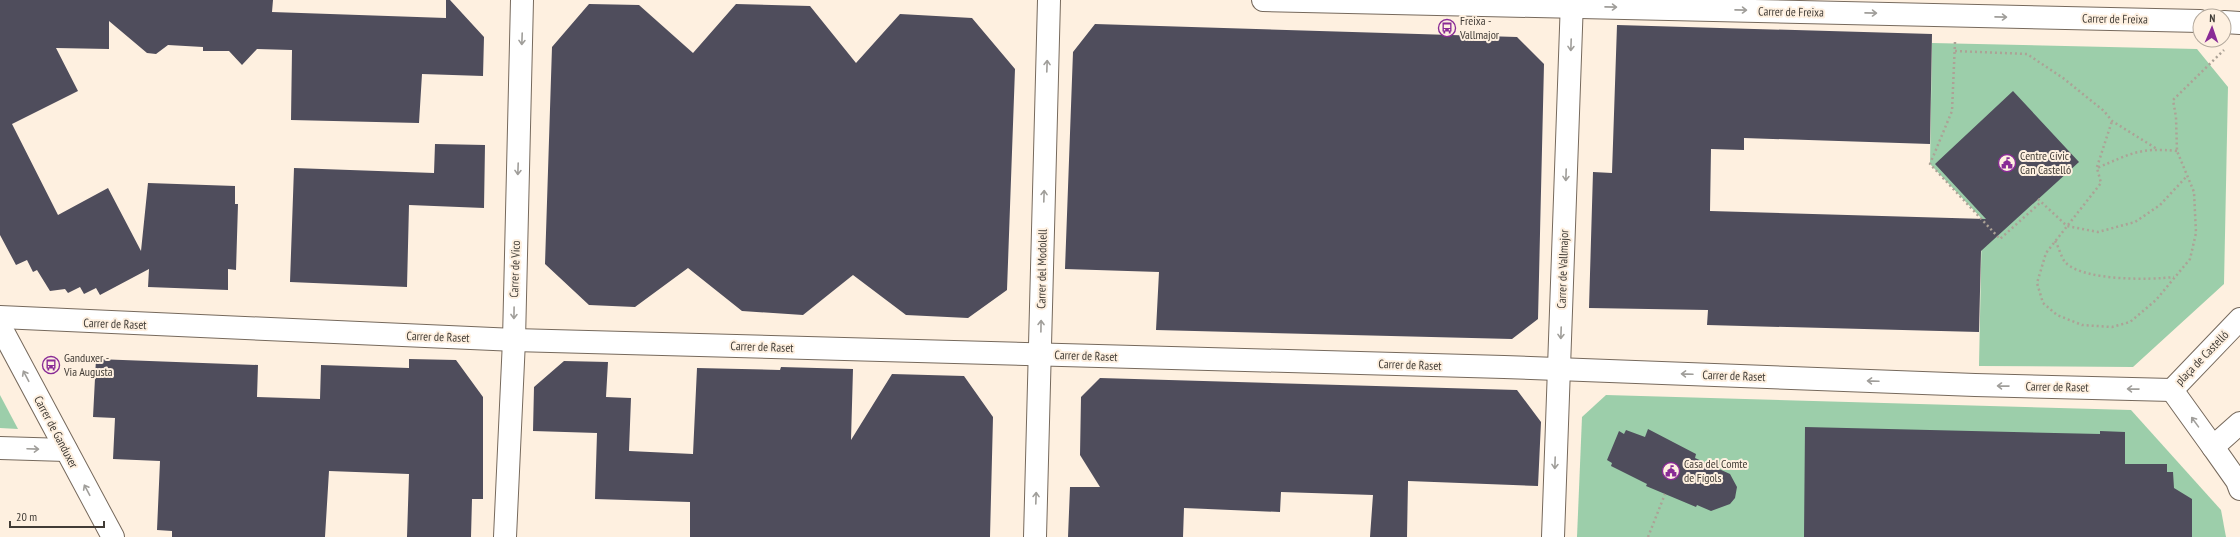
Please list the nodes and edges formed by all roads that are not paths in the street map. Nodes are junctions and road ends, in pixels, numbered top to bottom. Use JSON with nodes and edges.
{"nodes":[{"id":1,"x":522,"y":0,"type":"edge"},
{"id":2,"x":1049,"y":0,"type":"edge"},
{"id":3,"x":1263,"y":0,"type":"edge"},
{"id":4,"x":1572,"y":3,"type":"edge"},
{"id":5,"x":2192,"y":22,"type":"edge"},
{"id":6,"x":0,"y":317,"type":"edge"},
{"id":7,"x":2240,"y":319,"type":"edge"},
{"id":8,"x":0,"y":326,"type":"edge"},
{"id":9,"x":514,"y":340,"type":"junction"},
{"id":10,"x":1040,"y":354,"type":"junction"},
{"id":11,"x":1559,"y":369,"type":"junction"},
{"id":12,"x":2172,"y":390,"type":"junction"},
{"id":13,"x":2240,"y":423,"type":"edge"},
{"id":14,"x":2213,"y":447,"type":"junction"},
{"id":15,"x":0,"y":448,"type":"edge"},
{"id":16,"x":66,"y":450,"type":"junction"},
{"id":17,"x":2240,"y":489,"type":"edge"},
{"id":18,"x":113,"y":537,"type":"edge"},
{"id":19,"x":505,"y":537,"type":"edge"},
{"id":20,"x":1034,"y":537,"type":"edge"},
{"id":21,"x":1553,"y":537,"type":"edge"}],
"edges":[{"from":1,"to":9,"type":"street","name":"Carrer de Vico","one_way":true},
{"from":10,"to":2,"type":"street","name":"Carrer del Modolell","one_way":true},
{"from":3,"to":4,"type":"street","name":"Carrer de Freixa"},
{"from":4,"to":5,"type":"street","name":"Carrer de Freixa","one_way":true},
{"from":4,"to":11,"type":"street","name":"Carrer de Vallmajor","one_way":true},
{"from":6,"to":9,"type":"street","name":"Carrer de Raset"},
{"from":7,"to":12,"type":"street","name":"plaça de Castelló"},
{"from":16,"to":8,"type":"street","name":"Carrer de Ganduxer","one_way":true},
{"from":9,"to":10,"type":"street","name":"Carrer de Raset"},
{"from":9,"to":19,"type":"street","name":"Carrer de Vico"},
{"from":10,"to":11,"type":"street","name":"Carrer de Raset"},
{"from":20,"to":10,"type":"street","name":"Carrer del Modolell","one_way":true},
{"from":12,"to":11,"type":"street","name":"Carrer de Raset","one_way":true},
{"from":11,"to":21,"type":"street","name":"Carrer de Vallmajor","one_way":true},
{"from":14,"to":12,"type":"street","name":"plaça de Castelló","one_way":true},
{"from":13,"to":14,"type":"street"},
{"from":14,"to":17,"type":"street","name":"plaça de Castelló"},
{"from":15,"to":16,"type":"street","one_way":true},
{"from":18,"to":16,"type":"street","name":"Carrer de Ganduxer","one_way":true}]}
